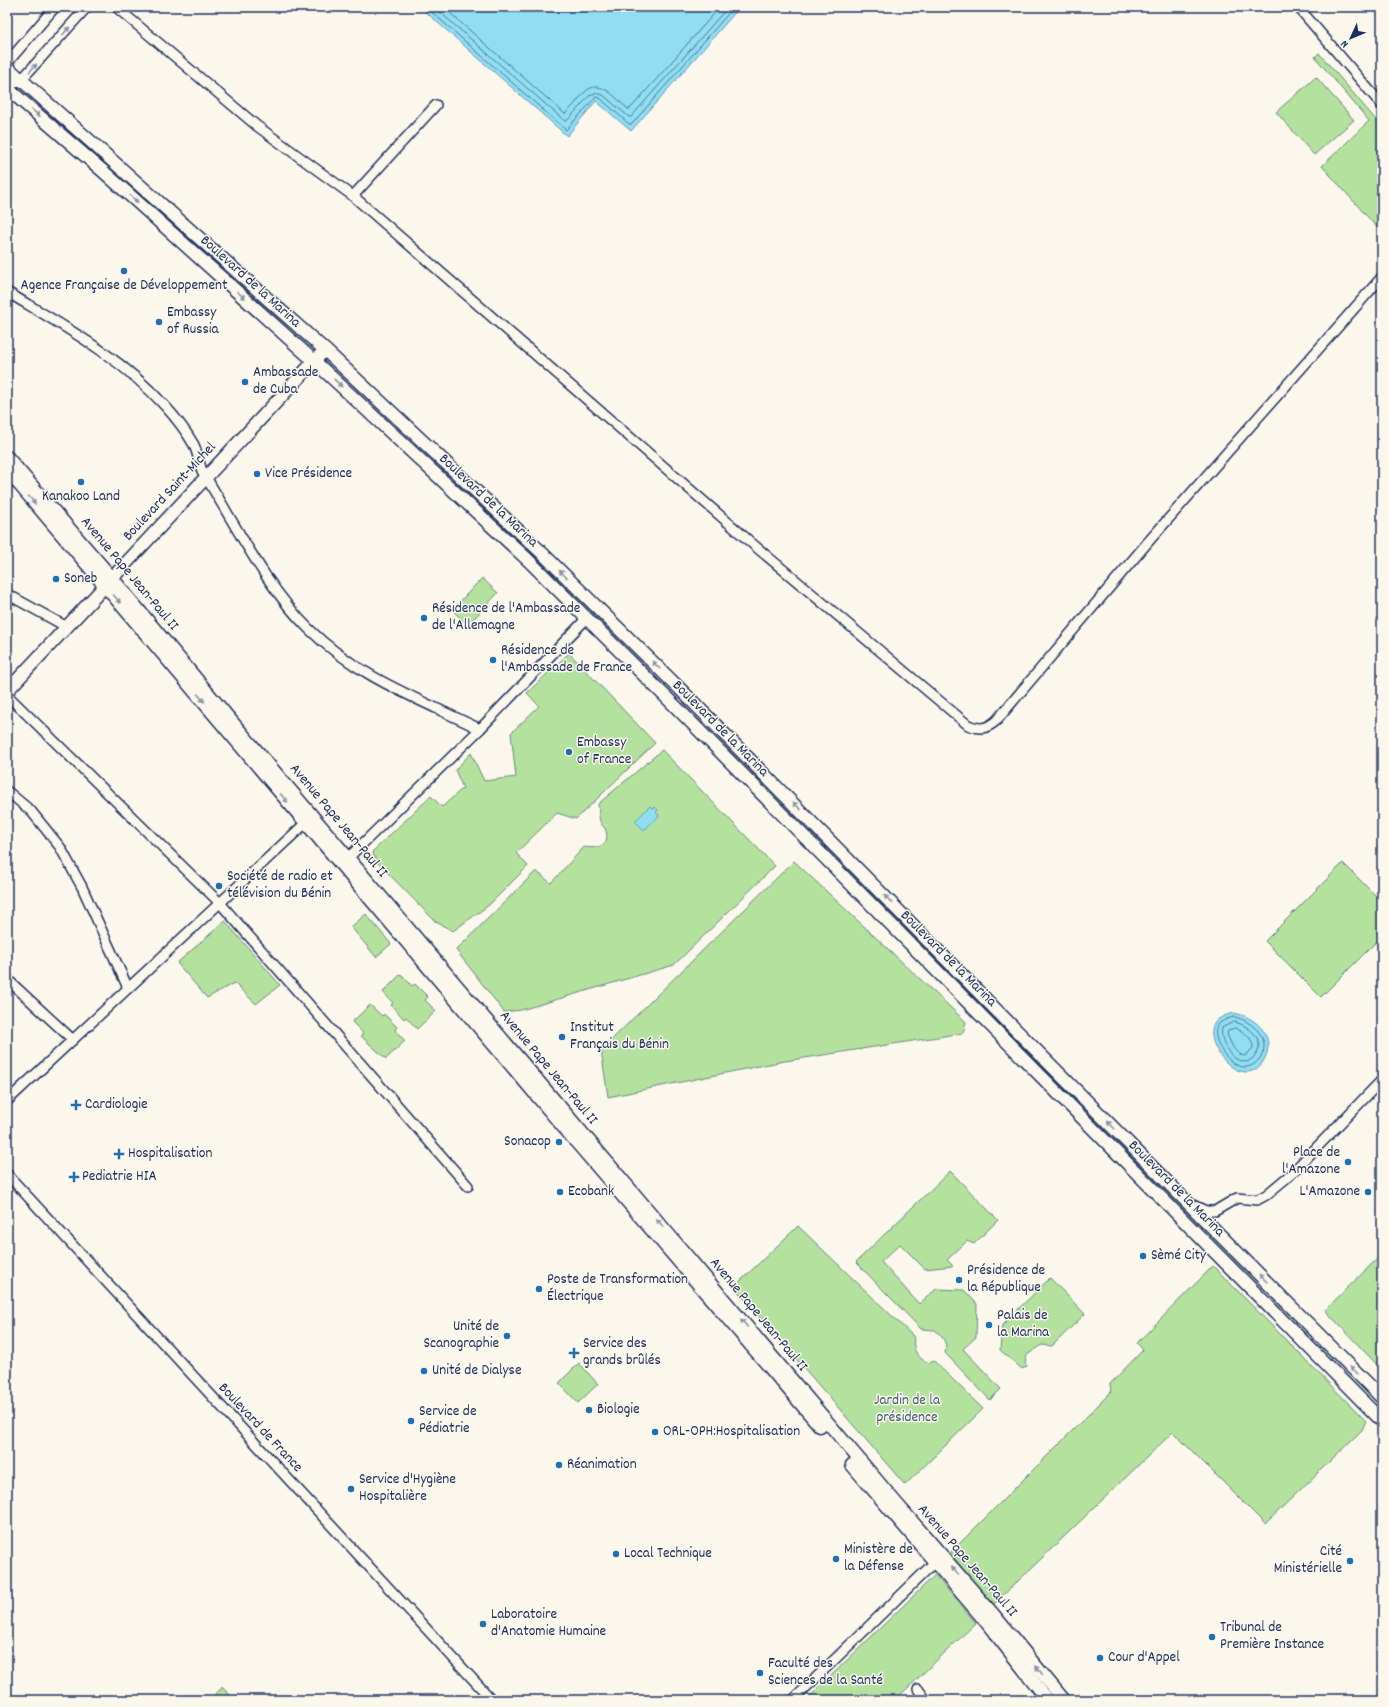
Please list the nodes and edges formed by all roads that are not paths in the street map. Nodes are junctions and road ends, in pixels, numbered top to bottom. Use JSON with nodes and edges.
{"nodes":[{"id":1,"x":55,"y":7,"type":"edge"},
{"id":2,"x":87,"y":7,"type":"edge"},
{"id":3,"x":116,"y":7,"type":"edge"},
{"id":4,"x":1298,"y":7,"type":"edge"},
{"id":5,"x":7,"y":63,"type":"edge"},
{"id":6,"x":7,"y":67,"type":"edge"},
{"id":7,"x":22,"y":79,"type":"junction"},
{"id":8,"x":7,"y":88,"type":"edge"},
{"id":9,"x":436,"y":105,"type":"dead end"},
{"id":10,"x":1382,"y":105,"type":"edge"},
{"id":11,"x":114,"y":160,"type":"junction"},
{"id":12,"x":104,"y":172,"type":"junction"},
{"id":13,"x":353,"y":196,"type":"junction"},
{"id":14,"x":1382,"y":277,"type":"edge"},
{"id":15,"x":7,"y":292,"type":"edge"},
{"id":16,"x":325,"y":350,"type":"junction"},
{"id":17,"x":314,"y":361,"type":"junction"},
{"id":18,"x":7,"y":457,"type":"edge"},
{"id":19,"x":7,"y":470,"type":"edge"},
{"id":20,"x":206,"y":477,"type":"junction"},
{"id":21,"x":109,"y":582,"type":"junction"},
{"id":22,"x":7,"y":594,"type":"edge"},
{"id":23,"x":587,"y":618,"type":"junction"},
{"id":24,"x":67,"y":627,"type":"junction"},
{"id":25,"x":7,"y":691,"type":"edge"},
{"id":26,"x":7,"y":694,"type":"edge"},
{"id":27,"x":480,"y":729,"type":"junction"},
{"id":28,"x":7,"y":791,"type":"edge"},
{"id":29,"x":309,"y":820,"type":"junction"},
{"id":30,"x":348,"y":858,"type":"junction"},
{"id":31,"x":220,"y":903,"type":"junction"},
{"id":32,"x":7,"y":979,"type":"edge"},
{"id":33,"x":128,"y":988,"type":"junction"},
{"id":34,"x":1014,"y":1028,"type":"junction"},
{"id":35,"x":1002,"y":1036,"type":"junction"},
{"id":36,"x":73,"y":1040,"type":"junction"},
{"id":37,"x":1042,"y":1057,"type":"junction"},
{"id":38,"x":1028,"y":1064,"type":"junction"},
{"id":39,"x":1382,"y":1080,"type":"edge"},
{"id":40,"x":7,"y":1101,"type":"edge"},
{"id":41,"x":605,"y":1166,"type":"junction"},
{"id":42,"x":7,"y":1174,"type":"edge"},
{"id":43,"x":468,"y":1186,"type":"dead end"},
{"id":44,"x":1188,"y":1203,"type":"junction"},
{"id":45,"x":1381,"y":1394,"type":"edge"},
{"id":46,"x":1382,"y":1421,"type":"edge"},
{"id":47,"x":938,"y":1559,"type":"junction"},
{"id":48,"x":918,"y":1689,"type":"dead end"},
{"id":49,"x":492,"y":1700,"type":"edge"},
{"id":50,"x":793,"y":1700,"type":"edge"},
{"id":51,"x":926,"y":1700,"type":"edge"},
{"id":52,"x":1048,"y":1700,"type":"edge"},
{"id":53,"x":1064,"y":1700,"type":"edge"}],
"edges":[{"from":1,"to":5,"type":"street"},
{"from":7,"to":2,"type":"street","one_way":true},
{"from":3,"to":13,"type":"street"},
{"from":4,"to":10,"type":"street"},
{"from":6,"to":7,"type":"main road","name":"Boulevard de la Marina"},
{"from":7,"to":8,"type":"street"},
{"from":7,"to":11,"type":"main road","name":"Boulevard de la Marina"},
{"from":8,"to":12,"type":"main road","name":"Boulevard de la Marina","one_way":true},
{"from":9,"to":13,"type":"street"},
{"from":11,"to":12,"type":"main road"},
{"from":11,"to":16,"type":"main road","name":"Boulevard de la Marina"},
{"from":12,"to":17,"type":"main road","name":"Boulevard de la Marina","one_way":true},
{"from":13,"to":14,"type":"street"},
{"from":15,"to":20,"type":"street"},
{"from":16,"to":17,"type":"main road","name":"Boulevard Saint-Michel"},
{"from":34,"to":16,"type":"main road","name":"Boulevard de la Marina","one_way":true},
{"from":17,"to":20,"type":"main road","name":"Boulevard Saint-Michel"},
{"from":17,"to":23,"type":"main road","name":"Boulevard de la Marina","one_way":true},
{"from":18,"to":21,"type":"main road","name":"Avenue Pape Jean-Paul II"},
{"from":19,"to":21,"type":"main road","name":"Avenue Pape Jean-Paul II","one_way":true},
{"from":20,"to":21,"type":"main road","name":"Boulevard Saint-Michel"},
{"from":20,"to":27,"type":"street"},
{"from":21,"to":24,"type":"main road","name":"Boulevard Saint-Michel"},
{"from":21,"to":29,"type":"main road","name":"Avenue Pape Jean-Paul II"},
{"from":22,"to":24,"type":"street"},
{"from":23,"to":27,"type":"street"},
{"from":23,"to":35,"type":"main road","name":"Boulevard de la Marina"},
{"from":24,"to":25,"type":"main road","name":"Boulevard Saint-Michel"},
{"from":26,"to":31,"type":"street"},
{"from":27,"to":30,"type":"street"},
{"from":28,"to":33,"type":"street"},
{"from":29,"to":30,"type":"main road","name":"Avenue Pape Jean-Paul II"},
{"from":29,"to":31,"type":"street"},
{"from":29,"to":41,"type":"main road","name":"Avenue Pape Jean-Paul II"},
{"from":30,"to":41,"type":"main road","name":"Avenue Pape Jean-Paul II"},
{"from":31,"to":33,"type":"street"},
{"from":31,"to":43,"type":"street"},
{"from":32,"to":36,"type":"street"},
{"from":33,"to":36,"type":"street"},
{"from":34,"to":35,"type":"main road"},
{"from":34,"to":37,"type":"main road","name":"Boulevard de la Marina"},
{"from":35,"to":38,"type":"main road","name":"Boulevard de la Marina"},
{"from":36,"to":40,"type":"street"},
{"from":37,"to":38,"type":"main road"},
{"from":44,"to":37,"type":"main road","name":"Boulevard de la Marina","one_way":true},
{"from":38,"to":46,"type":"main road","name":"Boulevard de la Marina"},
{"from":39,"to":44,"type":"street"},
{"from":41,"to":47,"type":"main road","name":"Avenue Pape Jean-Paul II"},
{"from":42,"to":49,"type":"street","name":"Boulevard de France"},
{"from":45,"to":44,"type":"main road","name":"Boulevard de la Marina","one_way":true},
{"from":47,"to":50,"type":"street"},
{"from":47,"to":52,"type":"main road","name":"Avenue Pape Jean-Paul II"},
{"from":53,"to":47,"type":"main road","name":"Avenue Pape Jean-Paul II","one_way":true},
{"from":48,"to":51,"type":"street"}]}
